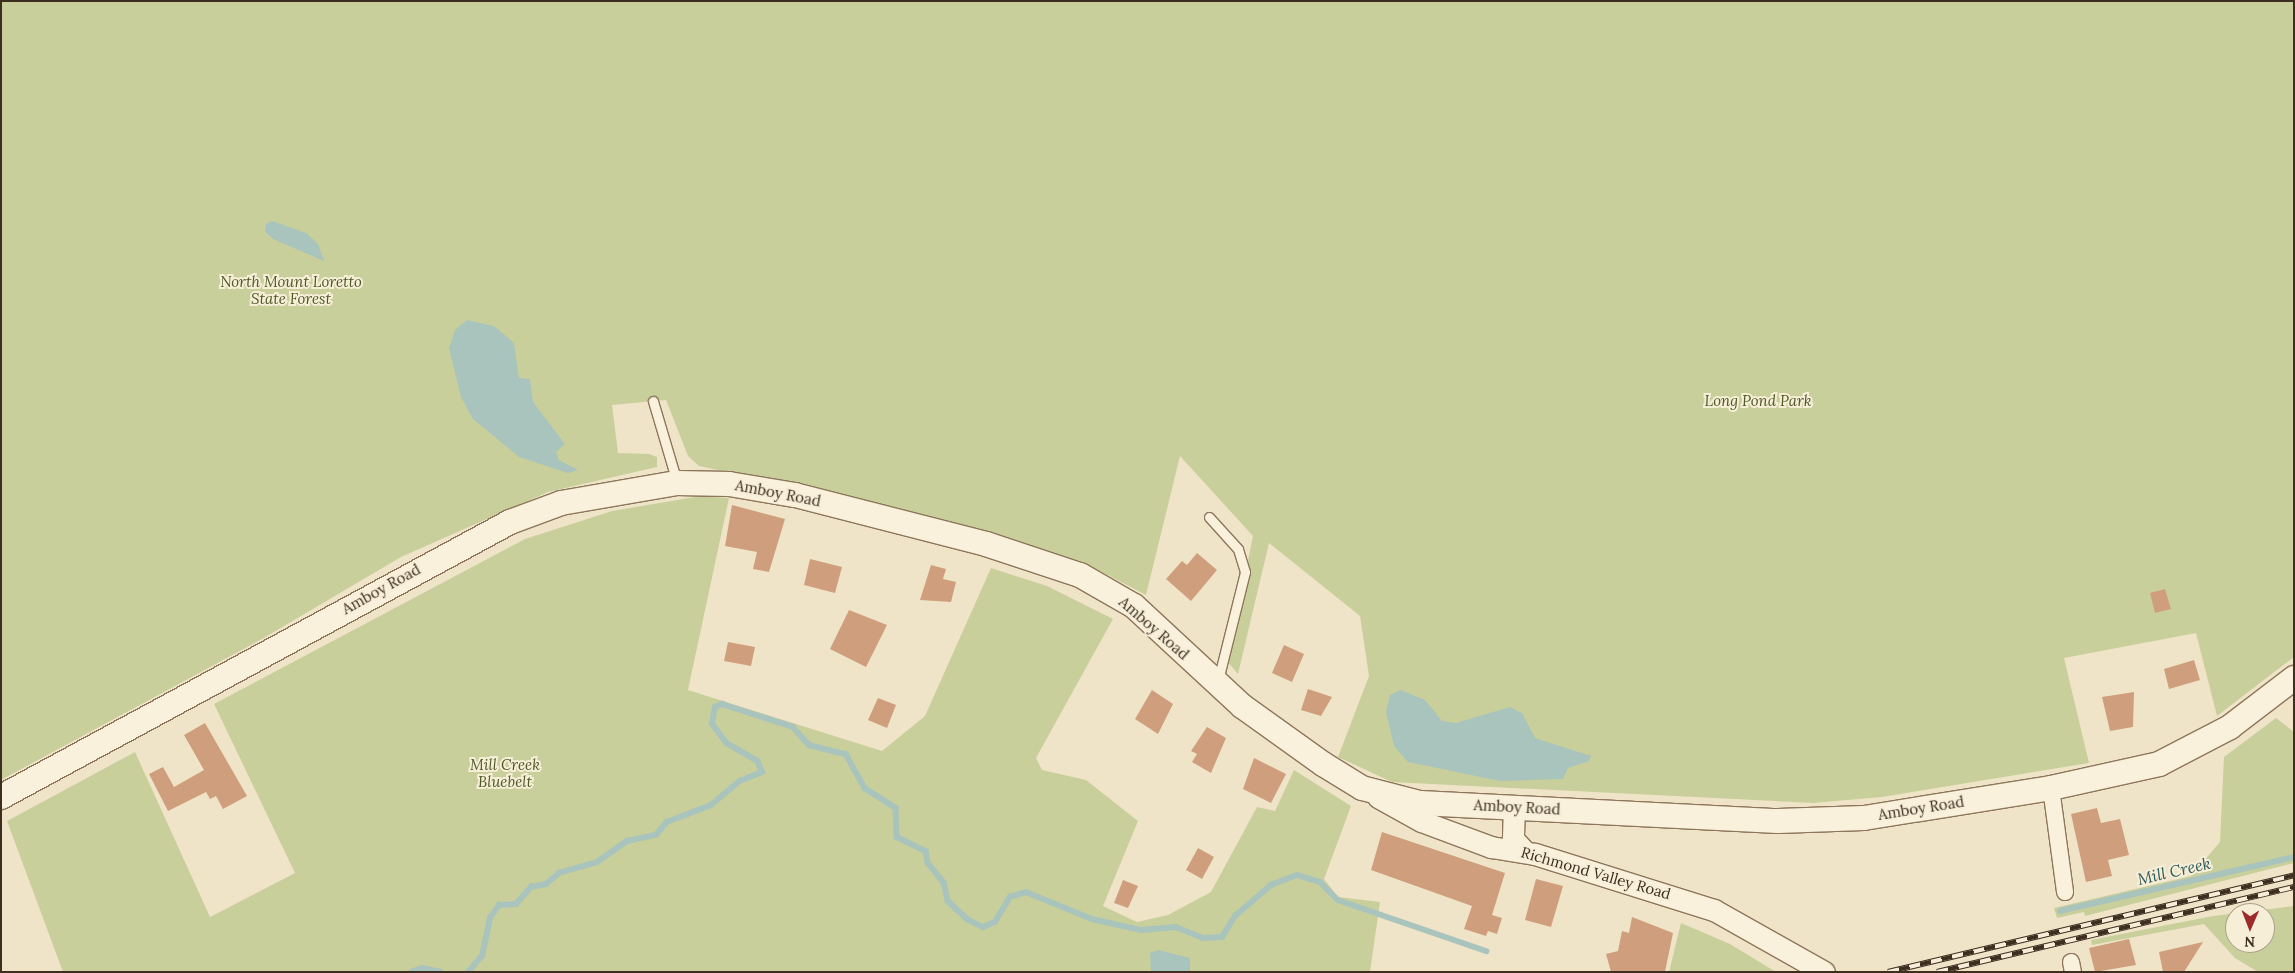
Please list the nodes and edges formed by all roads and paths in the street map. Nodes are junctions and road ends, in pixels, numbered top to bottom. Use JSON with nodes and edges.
{"nodes":[{"id":1,"x":653,"y":401,"type":"dead end"},
{"id":2,"x":677,"y":483,"type":"junction"},
{"id":3,"x":1210,"y":517,"type":"dead end"},
{"id":4,"x":2294,"y":678,"type":"edge"},
{"id":5,"x":1217,"y":685,"type":"junction"},
{"id":6,"x":1362,"y":788,"type":"junction"},
{"id":7,"x":2050,"y":788,"type":"junction"},
{"id":8,"x":1,"y":797,"type":"edge"},
{"id":9,"x":1514,"y":807,"type":"junction"},
{"id":10,"x":1524,"y":851,"type":"junction"},
{"id":11,"x":2065,"y":892,"type":"dead end"},
{"id":12,"x":1824,"y":972,"type":"edge"}],
"edges":[{"from":1,"to":2,"type":"lane"},
{"from":2,"to":5,"type":"main road","name":"Amboy Road"},
{"from":2,"to":8,"type":"main road","name":"Amboy Road"},
{"from":3,"to":5,"type":"lane"},
{"from":4,"to":7,"type":"main road","name":"Amboy Road"},
{"from":5,"to":6,"type":"main road","name":"Amboy Road"},
{"from":6,"to":9,"type":"main road","name":"Amboy Road"},
{"from":6,"to":10,"type":"street","name":"Richmond Valley Road"},
{"from":7,"to":9,"type":"main road","name":"Amboy Road"},
{"from":7,"to":11,"type":"street"},
{"from":9,"to":10,"type":"street"},
{"from":10,"to":12,"type":"street","name":"Richmond Valley Road"}]}
